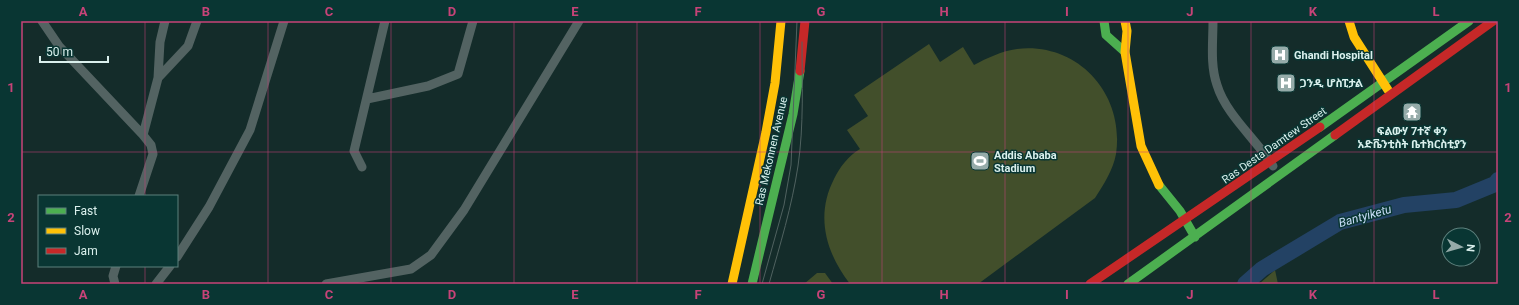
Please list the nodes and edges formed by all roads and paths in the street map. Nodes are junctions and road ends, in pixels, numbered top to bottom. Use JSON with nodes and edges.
{"nodes":[{"id":1,"x":42,"y":21,"type":"edge"},
{"id":2,"x":165,"y":21,"type":"edge"},
{"id":3,"x":197,"y":21,"type":"edge"},
{"id":4,"x":284,"y":21,"type":"edge"},
{"id":5,"x":385,"y":21,"type":"edge"},
{"id":6,"x":473,"y":21,"type":"edge"},
{"id":7,"x":579,"y":21,"type":"edge"},
{"id":8,"x":781,"y":21,"type":"edge"},
{"id":9,"x":805,"y":21,"type":"edge"},
{"id":10,"x":1104,"y":21,"type":"edge"},
{"id":11,"x":1126,"y":21,"type":"edge"},
{"id":12,"x":1213,"y":21,"type":"edge"},
{"id":13,"x":1349,"y":21,"type":"edge"},
{"id":14,"x":1470,"y":21,"type":"edge"},
{"id":15,"x":1493,"y":21,"type":"edge"},
{"id":16,"x":1125,"y":52,"type":"junction"},
{"id":17,"x":158,"y":78,"type":"junction"},
{"id":18,"x":1384,"y":83,"type":"junction"},
{"id":19,"x":1391,"y":95,"type":"junction"},
{"id":20,"x":367,"y":99,"type":"junction"},
{"id":21,"x":143,"y":135,"type":"junction"},
{"id":22,"x":1271,"y":162,"type":"junction"},
{"id":23,"x":362,"y":167,"type":"dead end"},
{"id":24,"x":1279,"y":176,"type":"junction"},
{"id":25,"x":139,"y":195,"type":"edge"},
{"id":26,"x":1185,"y":221,"type":"junction"},
{"id":27,"x":1195,"y":237,"type":"junction"},
{"id":28,"x":178,"y":255,"type":"edge"},
{"id":29,"x":116,"y":267,"type":"edge"},
{"id":30,"x":169,"y":267,"type":"edge"},
{"id":31,"x":115,"y":284,"type":"edge"},
{"id":32,"x":156,"y":284,"type":"edge"},
{"id":33,"x":326,"y":284,"type":"edge"},
{"id":34,"x":732,"y":284,"type":"edge"},
{"id":35,"x":752,"y":284,"type":"edge"},
{"id":36,"x":1090,"y":284,"type":"edge"},
{"id":37,"x":1128,"y":284,"type":"edge"}],
"edges":[{"from":1,"to":21,"type":"street"},
{"from":2,"to":17,"type":"street"},
{"from":3,"to":17,"type":"street"},
{"from":4,"to":28,"type":"street"},
{"from":5,"to":20,"type":"street"},
{"from":6,"to":20,"type":"street"},
{"from":7,"to":33,"type":"street"},
{"from":8,"to":34,"type":"main road","name":"Ras Mekonnen Avenue"},
{"from":9,"to":35,"type":"main road","name":"Ras Mekonnen Avenue"},
{"from":10,"to":16,"type":"main road"},
{"from":11,"to":16,"type":"main road"},
{"from":12,"to":22,"type":"street"},
{"from":13,"to":18,"type":"main road"},
{"from":14,"to":18,"type":"main road","name":"Ras Desta Damtew Street"},
{"from":15,"to":19,"type":"main road"},
{"from":16,"to":26,"type":"main road"},
{"from":17,"to":21,"type":"street"},
{"from":18,"to":19,"type":"main road"},
{"from":18,"to":22,"type":"main road","name":"Ras Desta Damtew Street"},
{"from":19,"to":24,"type":"main road"},
{"from":20,"to":23,"type":"street"},
{"from":21,"to":25,"type":"street"},
{"from":22,"to":24,"type":"street"},
{"from":22,"to":26,"type":"main road","name":"Ras Desta Damtew Street"},
{"from":24,"to":27,"type":"main road"},
{"from":26,"to":27,"type":"main road"},
{"from":26,"to":36,"type":"main road","name":"Ras Desta Damtew Street"},
{"from":27,"to":37,"type":"main road"},
{"from":29,"to":31,"type":"street"},
{"from":30,"to":32,"type":"street"}]}
